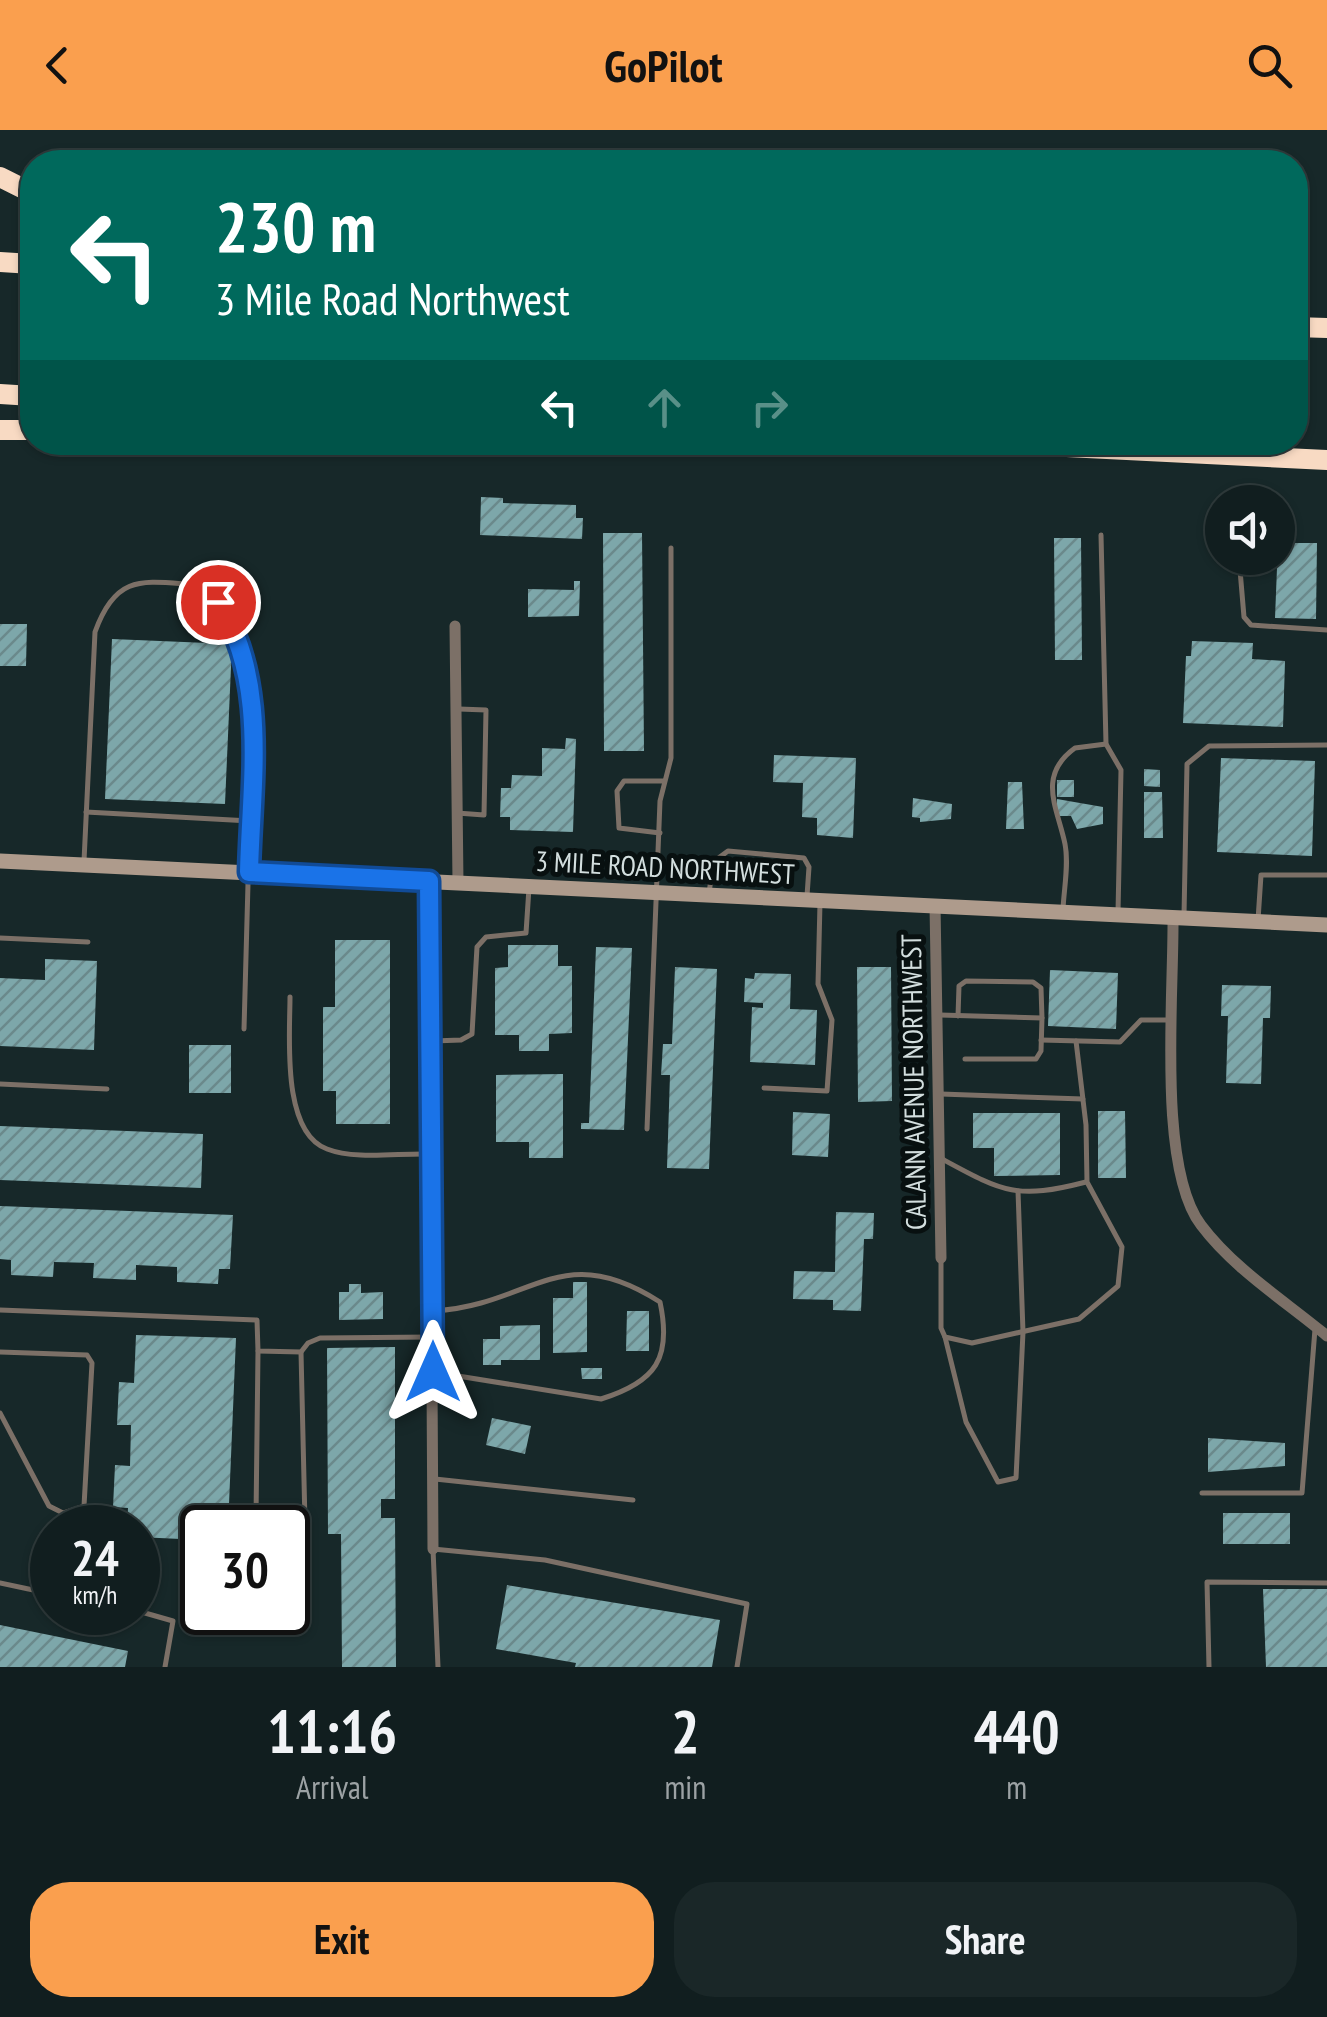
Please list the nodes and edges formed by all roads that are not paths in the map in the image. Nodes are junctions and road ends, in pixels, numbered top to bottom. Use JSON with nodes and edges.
{"nodes":[{"id":1,"x":1227,"y":455,"type":"edge"},
{"id":2,"x":1327,"y":460,"type":"edge"},
{"id":3,"x":1102,"y":535,"type":"dead end"},
{"id":4,"x":671,"y":548,"type":"dead end"},
{"id":5,"x":1241,"y":575,"type":"edge"},
{"id":6,"x":455,"y":626,"type":"dead end"},
{"id":7,"x":1327,"y":630,"type":"edge"},
{"id":8,"x":456,"y":709,"type":"junction"},
{"id":9,"x":1106,"y":744,"type":"junction"},
{"id":10,"x":1327,"y":745,"type":"edge"},
{"id":11,"x":666,"y":781,"type":"junction"},
{"id":12,"x":86,"y":812,"type":"junction"},
{"id":13,"x":457,"y":813,"type":"junction"},
{"id":14,"x":250,"y":821,"type":"junction"},
{"id":15,"x":660,"y":832,"type":"junction"},
{"id":16,"x":0,"y":861,"type":"edge"},
{"id":17,"x":84,"y":864,"type":"junction"},
{"id":18,"x":249,"y":872,"type":"junction"},
{"id":19,"x":1327,"y":876,"type":"edge"},
{"id":20,"x":429,"y":881,"type":"junction"},
{"id":21,"x":458,"y":882,"type":"junction"},
{"id":22,"x":529,"y":886,"type":"junction"},
{"id":23,"x":658,"y":892,"type":"junction"},
{"id":24,"x":709,"y":894,"type":"junction"},
{"id":25,"x":814,"y":900,"type":"junction"},
{"id":26,"x":935,"y":905,"type":"junction"},
{"id":27,"x":1063,"y":912,"type":"junction"},
{"id":28,"x":1118,"y":914,"type":"junction"},
{"id":29,"x":1178,"y":917,"type":"junction"},
{"id":30,"x":1258,"y":921,"type":"junction"},
{"id":31,"x":1327,"y":925,"type":"edge"},
{"id":32,"x":0,"y":938,"type":"edge"},
{"id":33,"x":88,"y":942,"type":"dead end"},
{"id":34,"x":290,"y":997,"type":"dead end"},
{"id":35,"x":937,"y":1015,"type":"junction"},
{"id":36,"x":958,"y":1016,"type":"junction"},
{"id":37,"x":1042,"y":1018,"type":"junction"},
{"id":38,"x":1174,"y":1020,"type":"junction"},
{"id":39,"x":244,"y":1030,"type":"dead end"},
{"id":40,"x":1042,"y":1040,"type":"junction"},
{"id":41,"x":430,"y":1041,"type":"junction"},
{"id":42,"x":1076,"y":1041,"type":"junction"},
{"id":43,"x":965,"y":1059,"type":"dead end"},
{"id":44,"x":0,"y":1084,"type":"edge"},
{"id":45,"x":107,"y":1088,"type":"dead end"},
{"id":46,"x":764,"y":1088,"type":"dead end"},
{"id":47,"x":938,"y":1094,"type":"junction"},
{"id":48,"x":1083,"y":1098,"type":"junction"},
{"id":49,"x":647,"y":1129,"type":"dead end"},
{"id":50,"x":432,"y":1154,"type":"junction"},
{"id":51,"x":940,"y":1158,"type":"junction"},
{"id":52,"x":1087,"y":1182,"type":"junction"},
{"id":53,"x":1018,"y":1191,"type":"junction"},
{"id":54,"x":941,"y":1258,"type":"joint"},
{"id":55,"x":0,"y":1310,"type":"edge"},
{"id":56,"x":433,"y":1311,"type":"junction"},
{"id":57,"x":1315,"y":1326,"type":"junction"},
{"id":58,"x":1023,"y":1332,"type":"junction"},
{"id":59,"x":1327,"y":1336,"type":"edge"},
{"id":60,"x":433,"y":1337,"type":"junction"},
{"id":61,"x":946,"y":1337,"type":"junction"},
{"id":62,"x":258,"y":1351,"type":"junction"},
{"id":63,"x":0,"y":1352,"type":"edge"},
{"id":64,"x":302,"y":1352,"type":"junction"},
{"id":65,"x":433,"y":1372,"type":"junction"},
{"id":66,"x":0,"y":1414,"type":"edge"},
{"id":67,"x":432,"y":1479,"type":"junction"},
{"id":68,"x":1202,"y":1493,"type":"dead end"},
{"id":69,"x":633,"y":1500,"type":"dead end"},
{"id":70,"x":256,"y":1505,"type":"edge"},
{"id":71,"x":305,"y":1505,"type":"edge"},
{"id":72,"x":433,"y":1549,"type":"junction"},
{"id":73,"x":1327,"y":1583,"type":"edge"},
{"id":74,"x":0,"y":1584,"type":"edge"},
{"id":75,"x":30,"y":1590,"type":"edge"},
{"id":76,"x":160,"y":1618,"type":"edge"},
{"id":77,"x":165,"y":1667,"type":"edge"},
{"id":78,"x":438,"y":1667,"type":"edge"},
{"id":79,"x":737,"y":1667,"type":"edge"},
{"id":80,"x":1209,"y":1667,"type":"edge"}],
"edges":[{"from":1,"to":2,"type":"highway"},
{"from":3,"to":9,"type":"lane"},
{"from":4,"to":11,"type":"lane"},
{"from":5,"to":7,"type":"lane"},
{"from":6,"to":8,"type":"street"},
{"from":8,"to":13,"type":"street"},
{"from":8,"to":13,"type":"lane"},
{"from":9,"to":27,"type":"lane"},
{"from":9,"to":28,"type":"lane"},
{"from":10,"to":29,"type":"lane"},
{"from":11,"to":15,"type":"lane"},
{"from":11,"to":15,"type":"lane"},
{"from":12,"to":14,"type":"lane"},
{"from":12,"to":14,"type":"lane"},
{"from":12,"to":17,"type":"lane"},
{"from":13,"to":21,"type":"street"},
{"from":14,"to":18,"type":"lane"},
{"from":15,"to":23,"type":"lane"},
{"from":16,"to":17,"type":"main road","name":"3 MILE ROAD NORTHWEST"},
{"from":17,"to":18,"type":"main road","name":"3 MILE ROAD NORTHWEST"},
{"from":18,"to":20,"type":"main road","name":"3 MILE ROAD NORTHWEST"},
{"from":18,"to":39,"type":"lane"},
{"from":19,"to":30,"type":"lane"},
{"from":20,"to":21,"type":"main road","name":"3 MILE ROAD NORTHWEST"},
{"from":20,"to":41,"type":"street"},
{"from":21,"to":22,"type":"main road","name":"3 MILE ROAD NORTHWEST"},
{"from":22,"to":23,"type":"main road","name":"3 MILE ROAD NORTHWEST"},
{"from":22,"to":41,"type":"lane"},
{"from":23,"to":24,"type":"main road","name":"3 MILE ROAD NORTHWEST"},
{"from":23,"to":49,"type":"lane"},
{"from":24,"to":25,"type":"main road","name":"3 MILE ROAD NORTHWEST"},
{"from":24,"to":25,"type":"lane"},
{"from":25,"to":26,"type":"main road","name":"3 MILE ROAD NORTHWEST"},
{"from":25,"to":46,"type":"lane"},
{"from":26,"to":27,"type":"main road","name":"3 MILE ROAD NORTHWEST"},
{"from":26,"to":35,"type":"street","name":"CALANN AVENUE NORTHWEST"},
{"from":27,"to":28,"type":"main road","name":"3 MILE ROAD NORTHWEST"},
{"from":28,"to":29,"type":"main road","name":"3 MILE ROAD NORTHWEST"},
{"from":29,"to":30,"type":"main road","name":"3 MILE ROAD NORTHWEST"},
{"from":29,"to":38,"type":"street"},
{"from":30,"to":31,"type":"main road","name":"3 MILE ROAD NORTHWEST"},
{"from":32,"to":33,"type":"lane"},
{"from":34,"to":50,"type":"lane"},
{"from":35,"to":36,"type":"lane"},
{"from":35,"to":47,"type":"street","name":"CALANN AVENUE NORTHWEST"},
{"from":36,"to":37,"type":"lane"},
{"from":36,"to":37,"type":"lane"},
{"from":37,"to":40,"type":"lane"},
{"from":38,"to":42,"type":"lane"},
{"from":38,"to":57,"type":"street"},
{"from":40,"to":42,"type":"lane"},
{"from":40,"to":43,"type":"lane"},
{"from":41,"to":50,"type":"street"},
{"from":42,"to":48,"type":"lane"},
{"from":44,"to":45,"type":"lane"},
{"from":47,"to":48,"type":"lane"},
{"from":47,"to":51,"type":"street","name":"CALANN AVENUE NORTHWEST"},
{"from":48,"to":52,"type":"lane"},
{"from":50,"to":56,"type":"street"},
{"from":51,"to":53,"type":"lane"},
{"from":51,"to":54,"type":"street","name":"CALANN AVENUE NORTHWEST"},
{"from":52,"to":53,"type":"lane"},
{"from":52,"to":58,"type":"lane"},
{"from":53,"to":58,"type":"lane"},
{"from":54,"to":61,"type":"lane"},
{"from":55,"to":62,"type":"lane"},
{"from":56,"to":60,"type":"street"},
{"from":56,"to":65,"type":"lane"},
{"from":57,"to":59,"type":"street"},
{"from":57,"to":68,"type":"lane"},
{"from":58,"to":61,"type":"lane"},
{"from":58,"to":61,"type":"lane"},
{"from":60,"to":64,"type":"lane"},
{"from":60,"to":65,"type":"street"},
{"from":62,"to":64,"type":"lane"},
{"from":62,"to":70,"type":"lane"},
{"from":63,"to":66,"type":"lane"},
{"from":64,"to":71,"type":"lane"},
{"from":65,"to":67,"type":"street"},
{"from":67,"to":69,"type":"lane"},
{"from":67,"to":72,"type":"street"},
{"from":72,"to":78,"type":"lane"},
{"from":72,"to":79,"type":"lane"},
{"from":73,"to":80,"type":"lane"},
{"from":74,"to":75,"type":"lane"},
{"from":76,"to":77,"type":"lane"}]}
